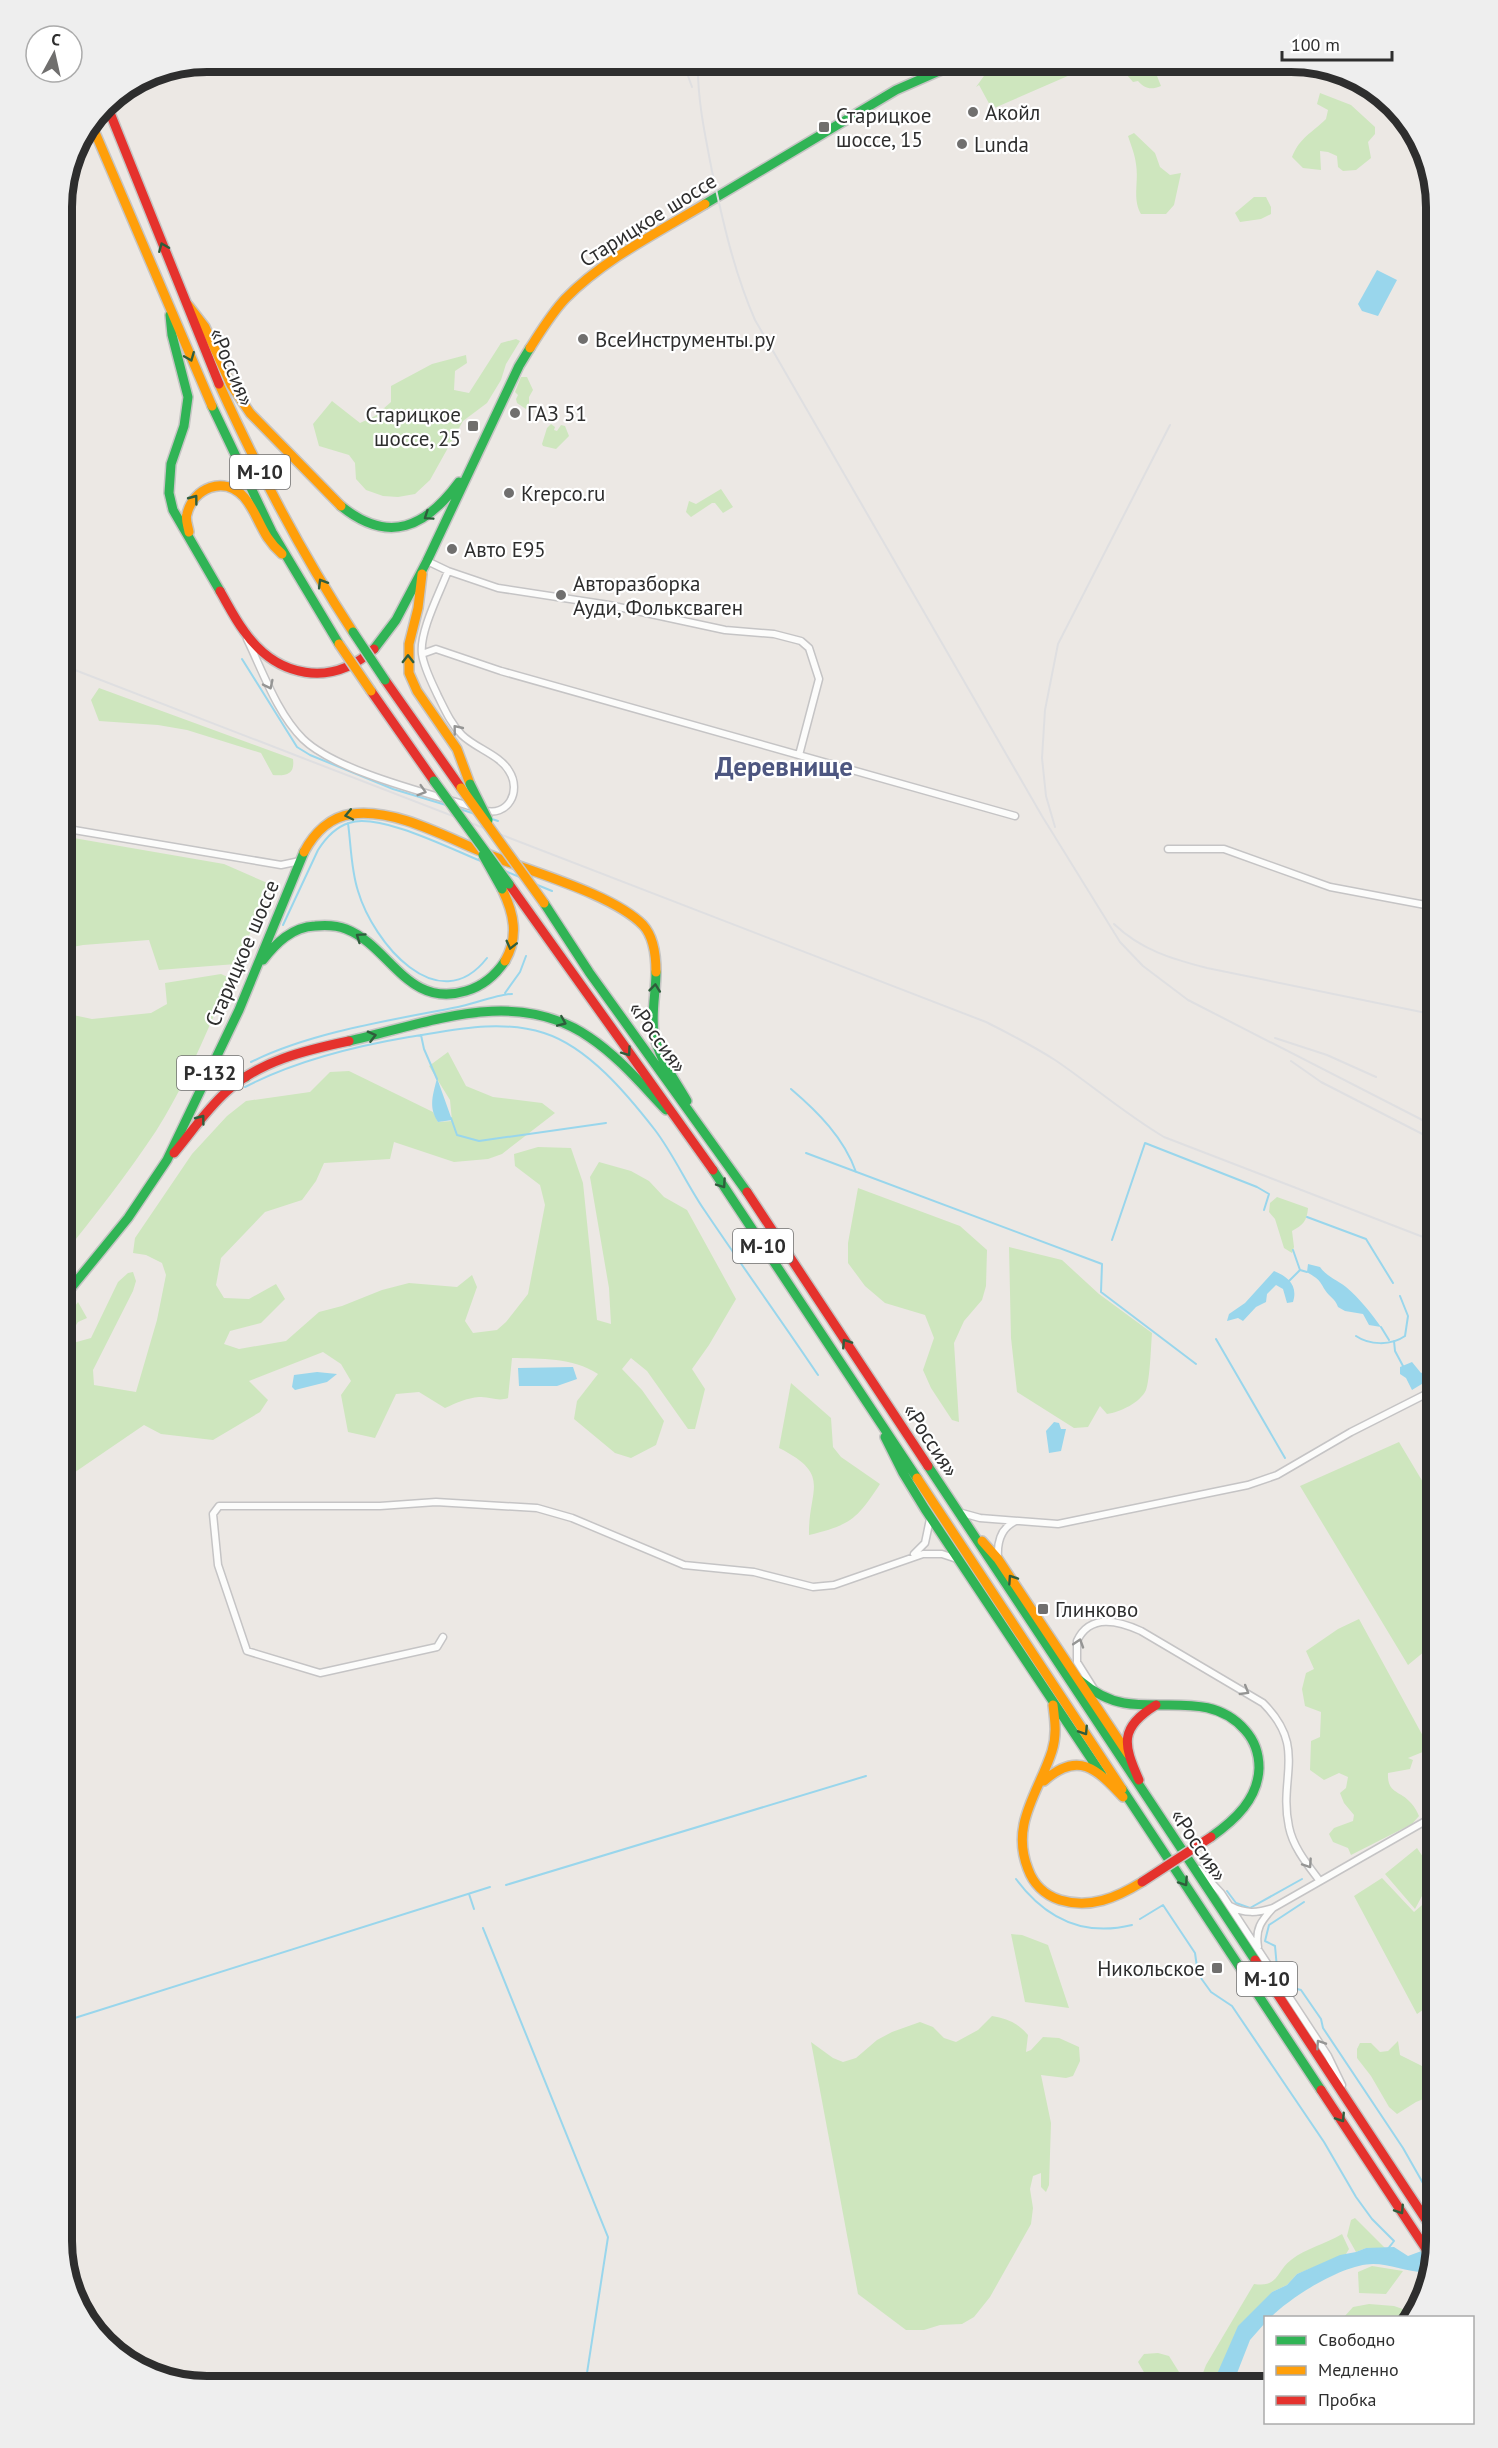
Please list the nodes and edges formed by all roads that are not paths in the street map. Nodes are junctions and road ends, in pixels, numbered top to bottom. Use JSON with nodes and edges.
{"nodes":[{"id":1,"x":937,"y":72,"type":"edge"},
{"id":2,"x":110,"y":114,"type":"edge"},
{"id":3,"x":96,"y":132,"type":"edge"},
{"id":4,"x":185,"y":302,"type":"junction"},
{"id":5,"x":168,"y":303,"type":"junction"},
{"id":6,"x":477,"y":455,"type":"junction"},
{"id":7,"x":197,"y":554,"type":"junction"},
{"id":8,"x":285,"y":556,"type":"junction"},
{"id":9,"x":427,"y":561,"type":"junction"},
{"id":10,"x":447,"y":571,"type":"junction"},
{"id":11,"x":422,"y":572,"type":"junction"},
{"id":12,"x":244,"y":632,"type":"junction"},
{"id":13,"x":422,"y":654,"type":"junction"},
{"id":14,"x":799,"y":755,"type":"junction"},
{"id":15,"x":1015,"y":816,"type":"dead end"},
{"id":16,"x":72,"y":830,"type":"edge"},
{"id":17,"x":495,"y":836,"type":"junction"},
{"id":18,"x":1168,"y":849,"type":"dead end"},
{"id":19,"x":300,"y":861,"type":"junction"},
{"id":20,"x":505,"y":886,"type":"junction"},
{"id":21,"x":1426,"y":905,"type":"edge"},
{"id":22,"x":254,"y":976,"type":"junction"},
{"id":23,"x":218,"y":1057,"type":"junction"},
{"id":24,"x":246,"y":1077,"type":"junction"},
{"id":25,"x":701,"y":1128,"type":"junction"},
{"id":26,"x":689,"y":1136,"type":"junction"},
{"id":27,"x":164,"y":1164,"type":"junction"},
{"id":28,"x":72,"y":1287,"type":"edge"},
{"id":29,"x":1426,"y":1394,"type":"edge"},
{"id":30,"x":878,"y":1421,"type":"junction"},
{"id":31,"x":953,"y":1507,"type":"junction"},
{"id":32,"x":930,"y":1517,"type":"junction"},
{"id":33,"x":1019,"y":1520,"type":"junction"},
{"id":34,"x":963,"y":1522,"type":"junction"},
{"id":35,"x":911,"y":1557,"type":"junction"},
{"id":36,"x":998,"y":1558,"type":"junction"},
{"id":37,"x":959,"y":1560,"type":"junction"},
{"id":38,"x":1004,"y":1610,"type":"junction"},
{"id":39,"x":443,"y":1637,"type":"dead end"},
{"id":40,"x":1030,"y":1664,"type":"junction"},
{"id":41,"x":1079,"y":1680,"type":"junction"},
{"id":42,"x":1098,"y":1694,"type":"junction"},
{"id":43,"x":1050,"y":1695,"type":"junction"},
{"id":44,"x":1156,"y":1705,"type":"junction"},
{"id":45,"x":1128,"y":1754,"type":"junction"},
{"id":46,"x":1102,"y":1775,"type":"junction"},
{"id":47,"x":1038,"y":1787,"type":"junction"},
{"id":48,"x":1150,"y":1804,"type":"junction"},
{"id":49,"x":1140,"y":1815,"type":"junction"},
{"id":50,"x":1426,"y":1822,"type":"edge"},
{"id":51,"x":1177,"y":1844,"type":"junction"},
{"id":52,"x":1319,"y":1880,"type":"junction"},
{"id":53,"x":1229,"y":1906,"type":"junction"},
{"id":54,"x":1273,"y":1908,"type":"junction"},
{"id":55,"x":1258,"y":1950,"type":"junction"},
{"id":56,"x":1356,"y":2115,"type":"junction"},
{"id":57,"x":1426,"y":2219,"type":"edge"},
{"id":58,"x":1426,"y":2249,"type":"edge"}],
"edges":[{"from":1,"to":6,"type":"main road","name":"Старицкое шоссе"},
{"from":4,"to":2,"type":"main road","name":"«Россия»","number":"М-10","one_way":true},
{"from":3,"to":5,"type":"main road","name":"«Россия»","number":"М-10"},
{"from":6,"to":4,"type":"main road","one_way":true},
{"from":17,"to":4,"type":"main road","name":"«Россия»","number":"М-10","one_way":true,"bridge":true},
{"from":5,"to":7,"type":"main road"},
{"from":5,"to":8,"type":"main road","name":"«Россия»","number":"М-10","one_way":true},
{"from":6,"to":9,"type":"main road","name":"Старицкое шоссе"},
{"from":7,"to":8,"type":"main road","one_way":true},
{"from":7,"to":12,"type":"main road"},
{"from":8,"to":20,"type":"main road","name":"«Россия»","number":"М-10","bridge":true},
{"from":9,"to":10,"type":"street"},
{"from":9,"to":11,"type":"main road","name":"Старицкое шоссе"},
{"from":10,"to":13,"type":"street"},
{"from":10,"to":14,"type":"street"},
{"from":11,"to":12,"type":"main road"},
{"from":17,"to":11,"type":"main road","one_way":true,"bridge":true},
{"from":12,"to":13,"type":"street","one_way":true},
{"from":13,"to":14,"type":"street"},
{"from":14,"to":15,"type":"street"},
{"from":16,"to":19,"type":"street"},
{"from":17,"to":25,"type":"main road","name":"«Россия»","number":"М-10","bridge":true},
{"from":18,"to":21,"type":"street"},
{"from":19,"to":22,"type":"main road","name":"Старицкое шоссе","number":"Р-132"},
{"from":25,"to":19,"type":"main road","name":"Старицкое шоссе","one_way":true},
{"from":20,"to":22,"type":"main road","one_way":true},
{"from":20,"to":26,"type":"main road","name":"«Россия»","number":"М-10","one_way":true},
{"from":22,"to":23,"type":"main road","name":"Старицкое шоссе","number":"Р-132"},
{"from":23,"to":24,"type":"main road"},
{"from":23,"to":27,"type":"main road","name":"Старицкое шоссе","number":"Р-132"},
{"from":24,"to":26,"type":"main road","one_way":true},
{"from":27,"to":24,"type":"main road","one_way":true},
{"from":31,"to":25,"type":"main road","name":"«Россия»","number":"М-10","one_way":true},
{"from":26,"to":30,"type":"main road","name":"«Россия»","number":"М-10","one_way":true},
{"from":27,"to":28,"type":"main road","name":"Старицкое шоссе","number":"Р-132"},
{"from":29,"to":33,"type":"street"},
{"from":30,"to":32,"type":"main road"},
{"from":30,"to":38,"type":"main road","name":"«Россия»","number":"М-10"},
{"from":31,"to":33,"type":"street"},
{"from":31,"to":34,"type":"main road","name":"«Россия»","number":"М-10"},
{"from":32,"to":35,"type":"street"},
{"from":32,"to":37,"type":"main road"},
{"from":33,"to":36,"type":"street"},
{"from":34,"to":36,"type":"main road"},
{"from":34,"to":48,"type":"main road","name":"«Россия»","number":"М-10"},
{"from":35,"to":37,"type":"street"},
{"from":35,"to":39,"type":"street"},
{"from":41,"to":36,"type":"main road","one_way":true},
{"from":37,"to":40,"type":"main road"},
{"from":38,"to":40,"type":"main road"},
{"from":38,"to":49,"type":"main road","name":"«Россия»","number":"М-10","one_way":true},
{"from":40,"to":43,"type":"main road"},
{"from":41,"to":42,"type":"main road"},
{"from":41,"to":45,"type":"main road"},
{"from":42,"to":44,"type":"main road"},
{"from":42,"to":52,"type":"street","one_way":true},
{"from":43,"to":46,"type":"main road"},
{"from":43,"to":47,"type":"main road"},
{"from":44,"to":45,"type":"main road"},
{"from":44,"to":47,"type":"main road","bridge":true},
{"from":45,"to":48,"type":"main road"},
{"from":46,"to":47,"type":"main road"},
{"from":46,"to":49,"type":"main road"},
{"from":48,"to":51,"type":"main road","name":"«Россия»","number":"М-10"},
{"from":49,"to":58,"type":"main road","name":"«Россия»","number":"М-10","one_way":true},
{"from":50,"to":52,"type":"street"},
{"from":51,"to":53,"type":"street"},
{"from":51,"to":56,"type":"main road","name":"«Россия»","number":"М-10"},
{"from":52,"to":54,"type":"street"},
{"from":53,"to":54,"type":"street"},
{"from":53,"to":55,"type":"street"},
{"from":54,"to":55,"type":"street"},
{"from":56,"to":55,"type":"street","one_way":true},
{"from":56,"to":57,"type":"main road","name":"«Россия»","number":"М-10"}]}
